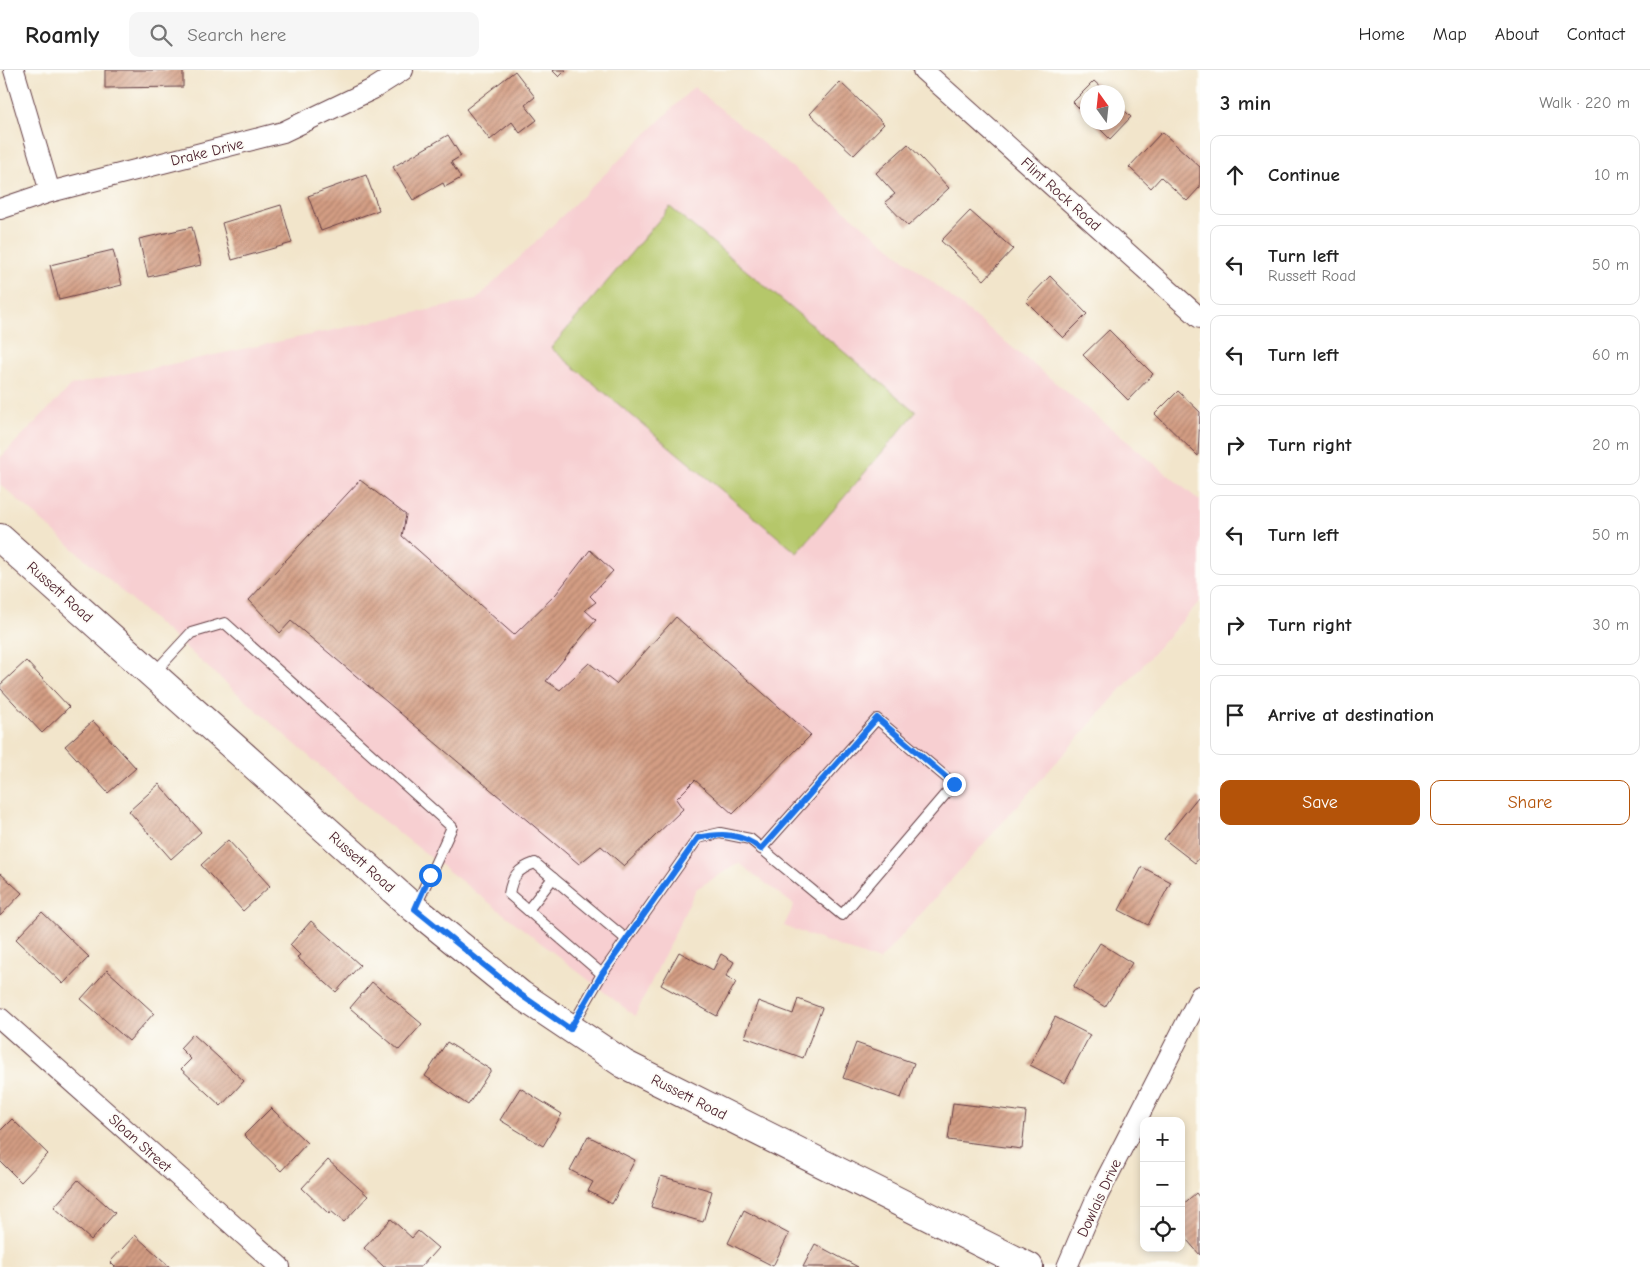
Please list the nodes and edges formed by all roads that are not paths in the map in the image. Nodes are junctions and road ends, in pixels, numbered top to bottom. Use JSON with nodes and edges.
{"nodes":[{"id":1,"x":14,"y":70,"type":"edge"},
{"id":2,"x":403,"y":70,"type":"edge"},
{"id":3,"x":923,"y":70,"type":"edge"},
{"id":4,"x":50,"y":192,"type":"junction"},
{"id":5,"x":0,"y":209,"type":"edge"},
{"id":6,"x":1200,"y":318,"type":"edge"},
{"id":7,"x":0,"y":538,"type":"edge"},
{"id":8,"x":153,"y":675,"type":"junction"},
{"id":9,"x":761,"y":849,"type":"junction"},
{"id":10,"x":553,"y":878,"type":"junction"},
{"id":11,"x":415,"y":909,"type":"junction"},
{"id":12,"x":528,"y":910,"type":"junction"},
{"id":13,"x":626,"y":939,"type":"junction"},
{"id":14,"x":602,"y":974,"type":"junction"},
{"id":15,"x":1200,"y":996,"type":"edge"},
{"id":16,"x":0,"y":1018,"type":"edge"},
{"id":17,"x":570,"y":1029,"type":"junction"},
{"id":18,"x":280,"y":1267,"type":"edge"},
{"id":19,"x":1029,"y":1267,"type":"edge"},
{"id":20,"x":1067,"y":1267,"type":"edge"}],
"edges":[{"from":1,"to":4,"type":"street"},
{"from":2,"to":4,"type":"street","name":"Drake Drive"},
{"from":3,"to":6,"type":"street","name":"Flint Rock Road"},
{"from":4,"to":5,"type":"street","name":"Drake Drive"},
{"from":7,"to":8,"type":"street","name":"Russett Road"},
{"from":8,"to":11,"type":"street","name":"Russett Road"},
{"from":8,"to":11,"type":"lane"},
{"from":9,"to":9,"type":"lane"},
{"from":9,"to":13,"type":"lane"},
{"from":10,"to":12,"type":"lane"},
{"from":10,"to":12,"type":"lane"},
{"from":10,"to":13,"type":"lane"},
{"from":11,"to":17,"type":"street","name":"Russett Road"},
{"from":12,"to":14,"type":"lane"},
{"from":13,"to":14,"type":"lane"},
{"from":14,"to":17,"type":"lane"},
{"from":15,"to":20,"type":"street","name":"Dowlais Drive"},
{"from":16,"to":18,"type":"street","name":"Sloan Street"},
{"from":17,"to":19,"type":"street","name":"Russett Road"}]}
